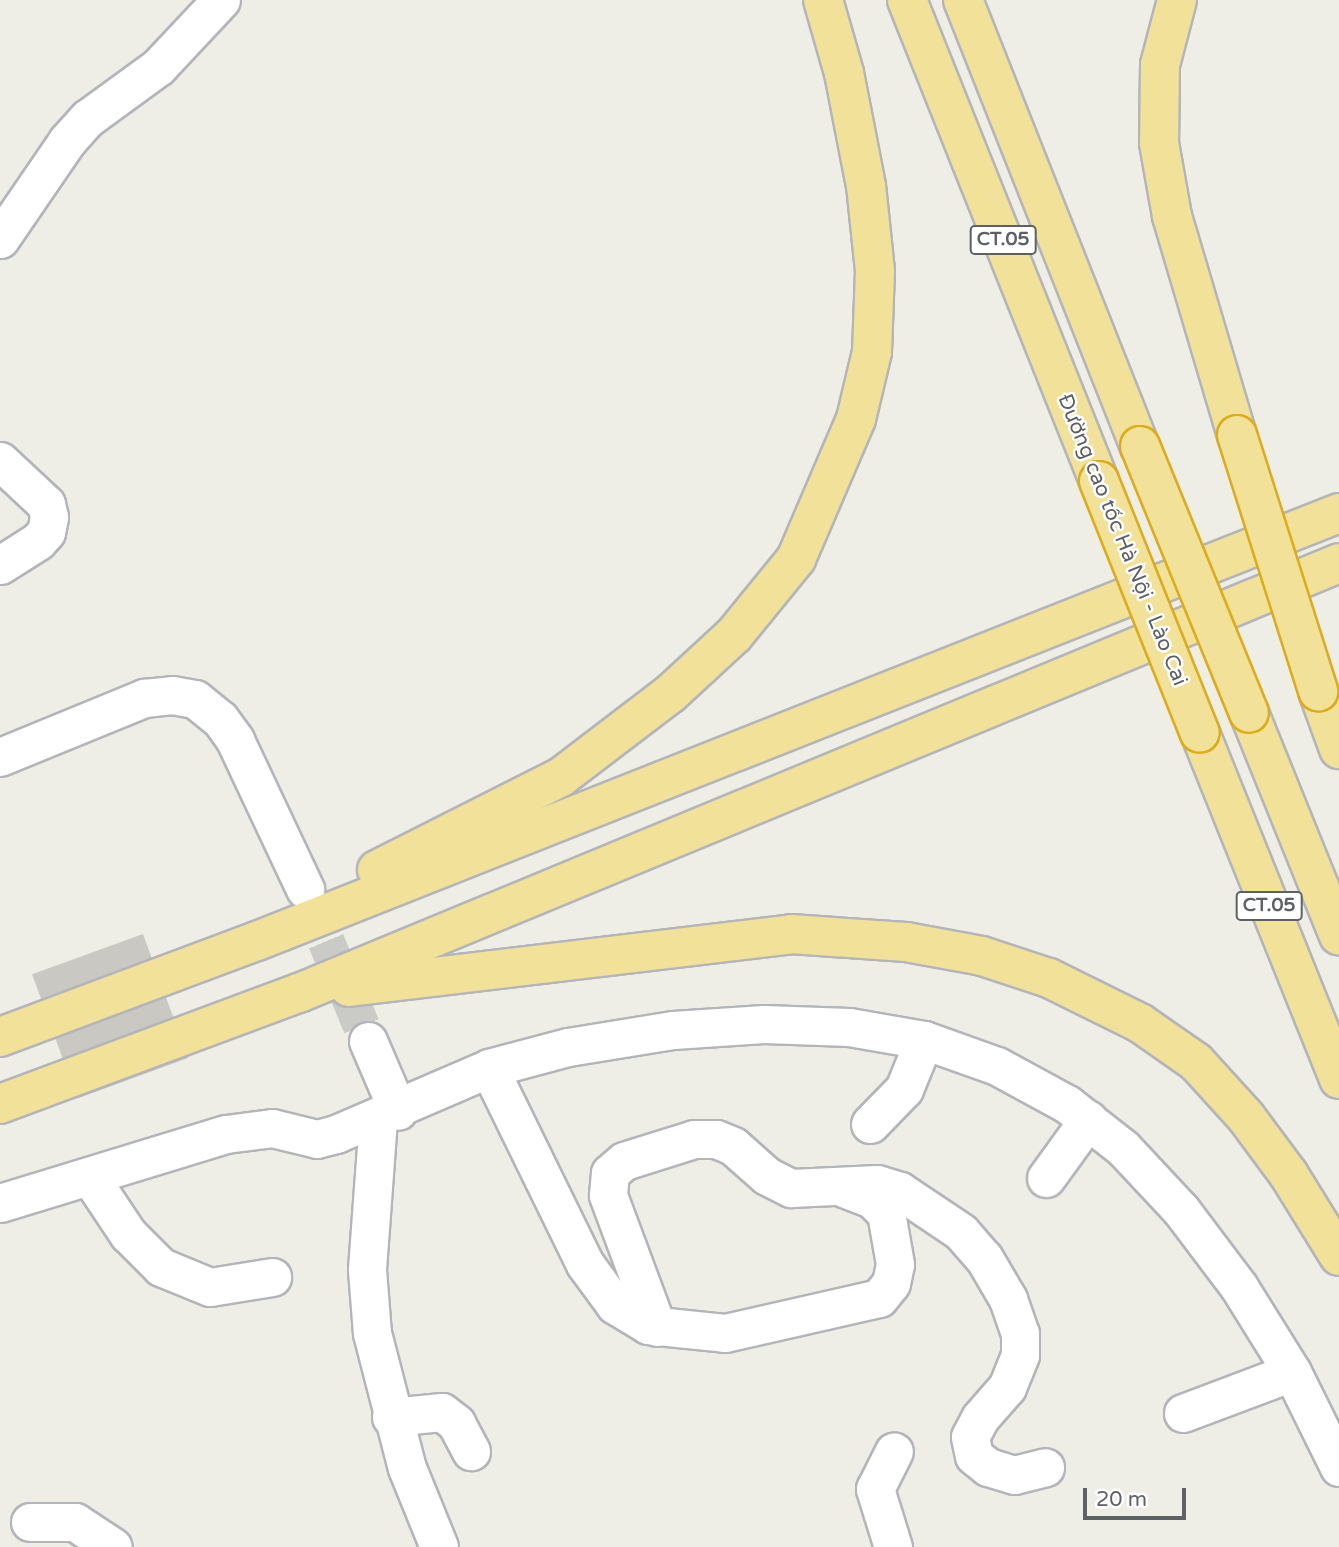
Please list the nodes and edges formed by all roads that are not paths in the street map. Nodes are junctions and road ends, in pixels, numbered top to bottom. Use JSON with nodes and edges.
{"nodes":[{"id":1,"x":222,"y":0,"type":"edge"},
{"id":2,"x":823,"y":0,"type":"edge"},
{"id":3,"x":906,"y":0,"type":"edge"},
{"id":4,"x":963,"y":0,"type":"edge"},
{"id":5,"x":1177,"y":0,"type":"edge"},
{"id":6,"x":0,"y":239,"type":"edge"},
{"id":7,"x":0,"y":461,"type":"edge"},
{"id":8,"x":1339,"y":513,"type":"edge"},
{"id":9,"x":1339,"y":563,"type":"edge"},
{"id":10,"x":0,"y":565,"type":"edge"},
{"id":11,"x":1339,"y":748,"type":"edge"},
{"id":12,"x":0,"y":757,"type":"edge"},
{"id":13,"x":305,"y":889,"type":"tunnel mouth"},
{"id":14,"x":1339,"y":936,"type":"edge"},
{"id":15,"x":257,"y":941,"type":"junction"},
{"id":16,"x":299,"y":993,"type":"junction"},
{"id":17,"x":0,"y":1037,"type":"edge"},
{"id":18,"x":924,"y":1040,"type":"junction"},
{"id":19,"x":368,"y":1041,"type":"tunnel mouth"},
{"id":20,"x":489,"y":1068,"type":"junction"},
{"id":21,"x":1339,"y":1079,"type":"edge"},
{"id":22,"x":0,"y":1104,"type":"edge"},
{"id":23,"x":388,"y":1115,"type":"junction"},
{"id":24,"x":1088,"y":1120,"type":"junction"},
{"id":25,"x":870,"y":1124,"type":"dead end"},
{"id":26,"x":90,"y":1177,"type":"junction"},
{"id":27,"x":1046,"y":1178,"type":"dead end"},
{"id":28,"x":840,"y":1187,"type":"junction"},
{"id":29,"x":0,"y":1203,"type":"edge"},
{"id":30,"x":1339,"y":1256,"type":"edge"},
{"id":31,"x":272,"y":1277,"type":"dead end"},
{"id":32,"x":657,"y":1327,"type":"junction"},
{"id":33,"x":1292,"y":1372,"type":"junction"},
{"id":34,"x":1183,"y":1413,"type":"dead end"},
{"id":35,"x":391,"y":1417,"type":"junction"},
{"id":36,"x":471,"y":1451,"type":"dead end"},
{"id":37,"x":894,"y":1451,"type":"dead end"},
{"id":38,"x":1339,"y":1466,"type":"edge"},
{"id":39,"x":1045,"y":1467,"type":"dead end"},
{"id":40,"x":30,"y":1522,"type":"dead end"},
{"id":41,"x":113,"y":1547,"type":"edge"},
{"id":42,"x":439,"y":1547,"type":"edge"},
{"id":43,"x":893,"y":1547,"type":"edge"}],
"edges":[{"from":1,"to":6,"type":"street"},
{"from":2,"to":15,"type":"highway"},
{"from":3,"to":21,"type":"highway","name":"Đường cao tốc Hà Nội - Lào Cai","number":"CT.05","bridge":true},
{"from":4,"to":14,"type":"highway","number":"CT.05","bridge":true},
{"from":5,"to":11,"type":"highway","bridge":true},
{"from":7,"to":10,"type":"street"},
{"from":8,"to":15,"type":"highway"},
{"from":9,"to":16,"type":"highway"},
{"from":12,"to":13,"type":"street"},
{"from":15,"to":17,"type":"highway"},
{"from":16,"to":22,"type":"highway"},
{"from":16,"to":30,"type":"highway"},
{"from":18,"to":20,"type":"street"},
{"from":18,"to":24,"type":"street"},
{"from":18,"to":25,"type":"street"},
{"from":19,"to":23,"type":"street"},
{"from":20,"to":23,"type":"street"},
{"from":20,"to":32,"type":"street"},
{"from":23,"to":26,"type":"street"},
{"from":23,"to":35,"type":"street"},
{"from":24,"to":27,"type":"street"},
{"from":24,"to":33,"type":"street"},
{"from":26,"to":29,"type":"street"},
{"from":26,"to":31,"type":"street"},
{"from":28,"to":32,"type":"street"},
{"from":28,"to":32,"type":"street"},
{"from":28,"to":39,"type":"street"},
{"from":33,"to":34,"type":"street"},
{"from":33,"to":38,"type":"street"},
{"from":35,"to":36,"type":"street"},
{"from":35,"to":42,"type":"street"},
{"from":37,"to":43,"type":"street"},
{"from":40,"to":41,"type":"street"}]}
